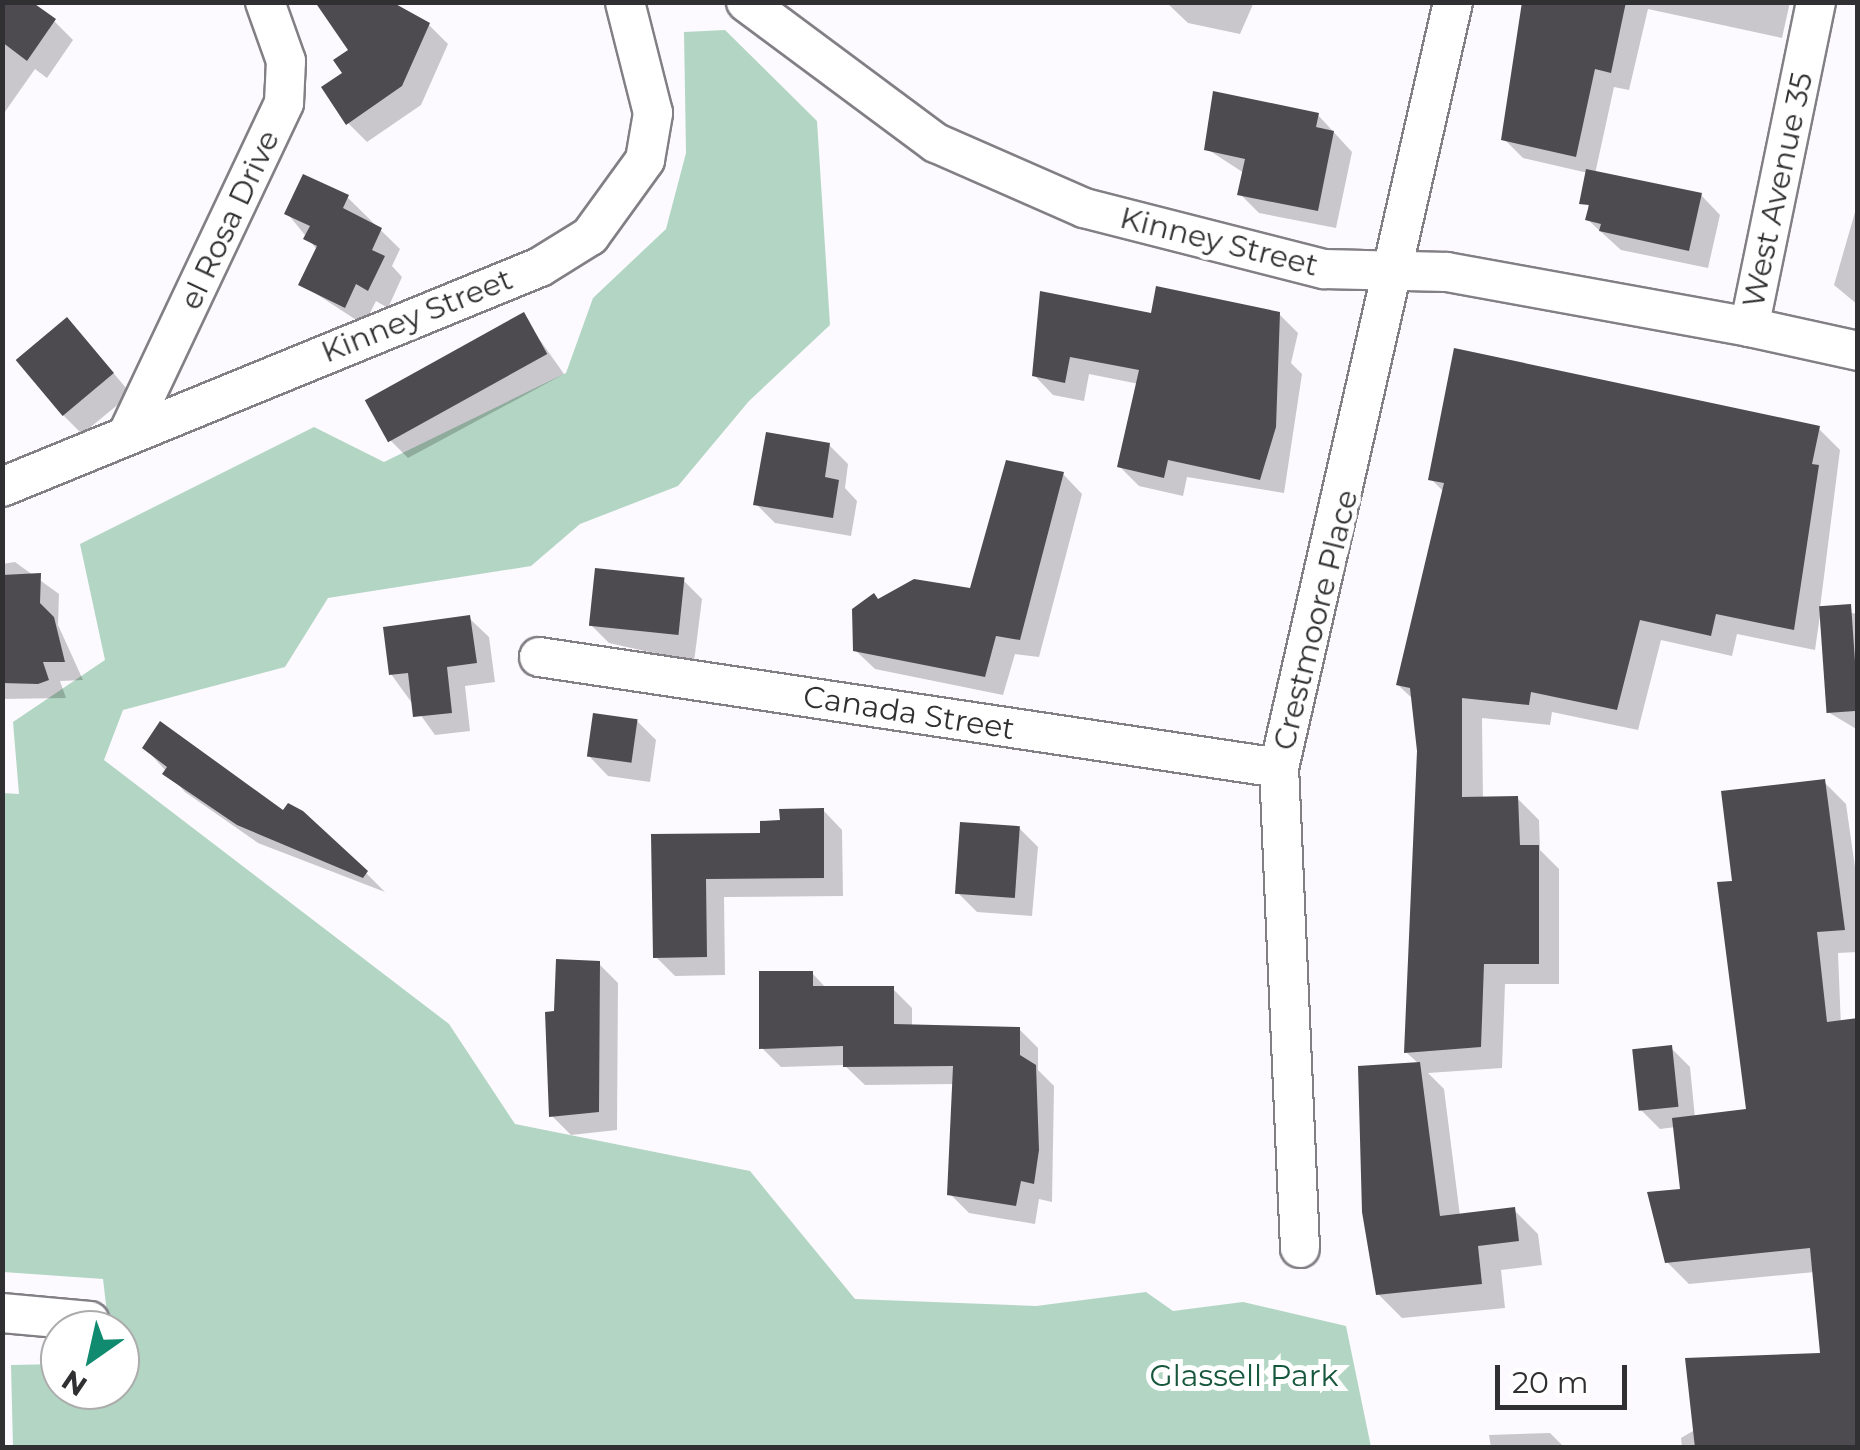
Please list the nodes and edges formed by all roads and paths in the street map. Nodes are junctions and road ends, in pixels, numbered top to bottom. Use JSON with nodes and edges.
{"nodes":[{"id":1,"x":265,"y":2,"type":"edge"},
{"id":2,"x":625,"y":2,"type":"edge"},
{"id":3,"x":746,"y":2,"type":"edge"},
{"id":4,"x":1452,"y":2,"type":"edge"},
{"id":5,"x":1816,"y":2,"type":"edge"},
{"id":6,"x":1397,"y":269,"type":"junction"},
{"id":7,"x":1749,"y":326,"type":"junction"},
{"id":8,"x":1858,"y":351,"type":"edge"},
{"id":9,"x":129,"y":431,"type":"junction"},
{"id":10,"x":2,"y":487,"type":"edge"},
{"id":11,"x":538,"y":657,"type":"dead end"},
{"id":12,"x":1279,"y":768,"type":"junction"},
{"id":13,"x":1300,"y":1248,"type":"dead end"},
{"id":14,"x":2,"y":1313,"type":"edge"},
{"id":15,"x":40,"y":1316,"type":"edge"}],
"edges":[{"from":1,"to":9,"type":"street","name":"el Rosa Drive"},
{"from":2,"to":9,"type":"street","name":"Kinney Street"},
{"from":3,"to":6,"type":"street","name":"Kinney Street"},
{"from":4,"to":6,"type":"street","name":"Crestmoore Place"},
{"from":5,"to":7,"type":"street","name":"West Avenue 35"},
{"from":6,"to":7,"type":"street","name":"Kinney Street"},
{"from":6,"to":12,"type":"street","name":"Crestmoore Place"},
{"from":7,"to":8,"type":"street","name":"West Avenue 35"},
{"from":9,"to":10,"type":"street","name":"Kinney Street"},
{"from":11,"to":12,"type":"street","name":"Canada Street"},
{"from":12,"to":13,"type":"street","name":"Crestmoore Place"},
{"from":14,"to":15,"type":"street"}]}
